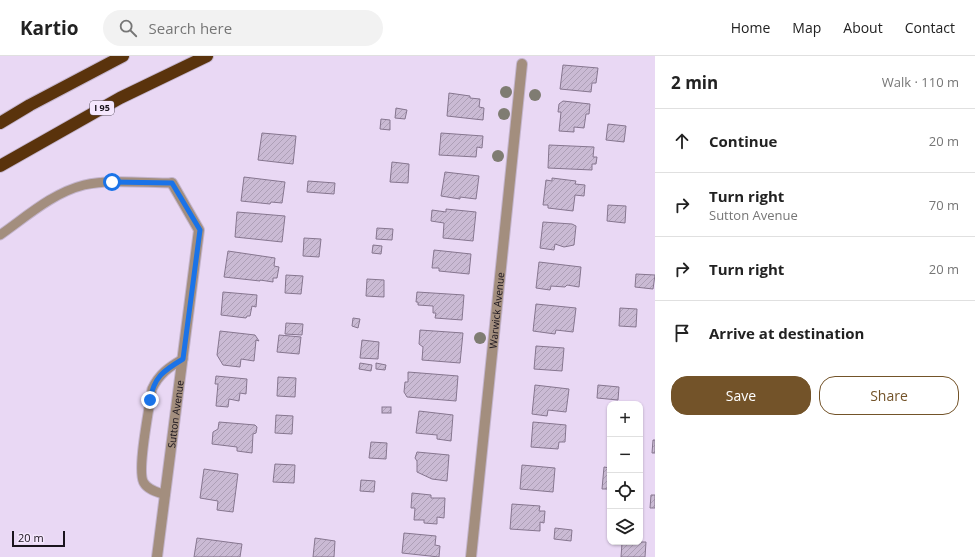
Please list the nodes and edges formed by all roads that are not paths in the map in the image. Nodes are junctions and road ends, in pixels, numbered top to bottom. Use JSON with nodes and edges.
{"nodes":[{"id":1,"x":123,"y":56,"type":"edge"},
{"id":2,"x":207,"y":56,"type":"edge"},
{"id":3,"x":522,"y":64,"type":"dead end"},
{"id":4,"x":0,"y":123,"type":"edge"},
{"id":5,"x":0,"y":166,"type":"edge"},
{"id":6,"x":172,"y":183,"type":"joint"},
{"id":7,"x":0,"y":235,"type":"edge"},
{"id":8,"x":183,"y":359,"type":"junction"},
{"id":9,"x":165,"y":495,"type":"junction"},
{"id":10,"x":156,"y":557,"type":"edge"},
{"id":11,"x":471,"y":557,"type":"edge"}],
"edges":[{"from":1,"to":4,"type":"highway"},
{"from":2,"to":5,"type":"highway","number":"I 95"},
{"from":3,"to":11,"type":"street","name":"Warwick Avenue"},
{"from":6,"to":7,"type":"lane"},
{"from":6,"to":8,"type":"street","name":"Sutton Avenue"},
{"from":8,"to":9,"type":"street","name":"Sutton Avenue"},
{"from":8,"to":9,"type":"lane"},
{"from":9,"to":10,"type":"street","name":"Sutton Avenue"}]}
